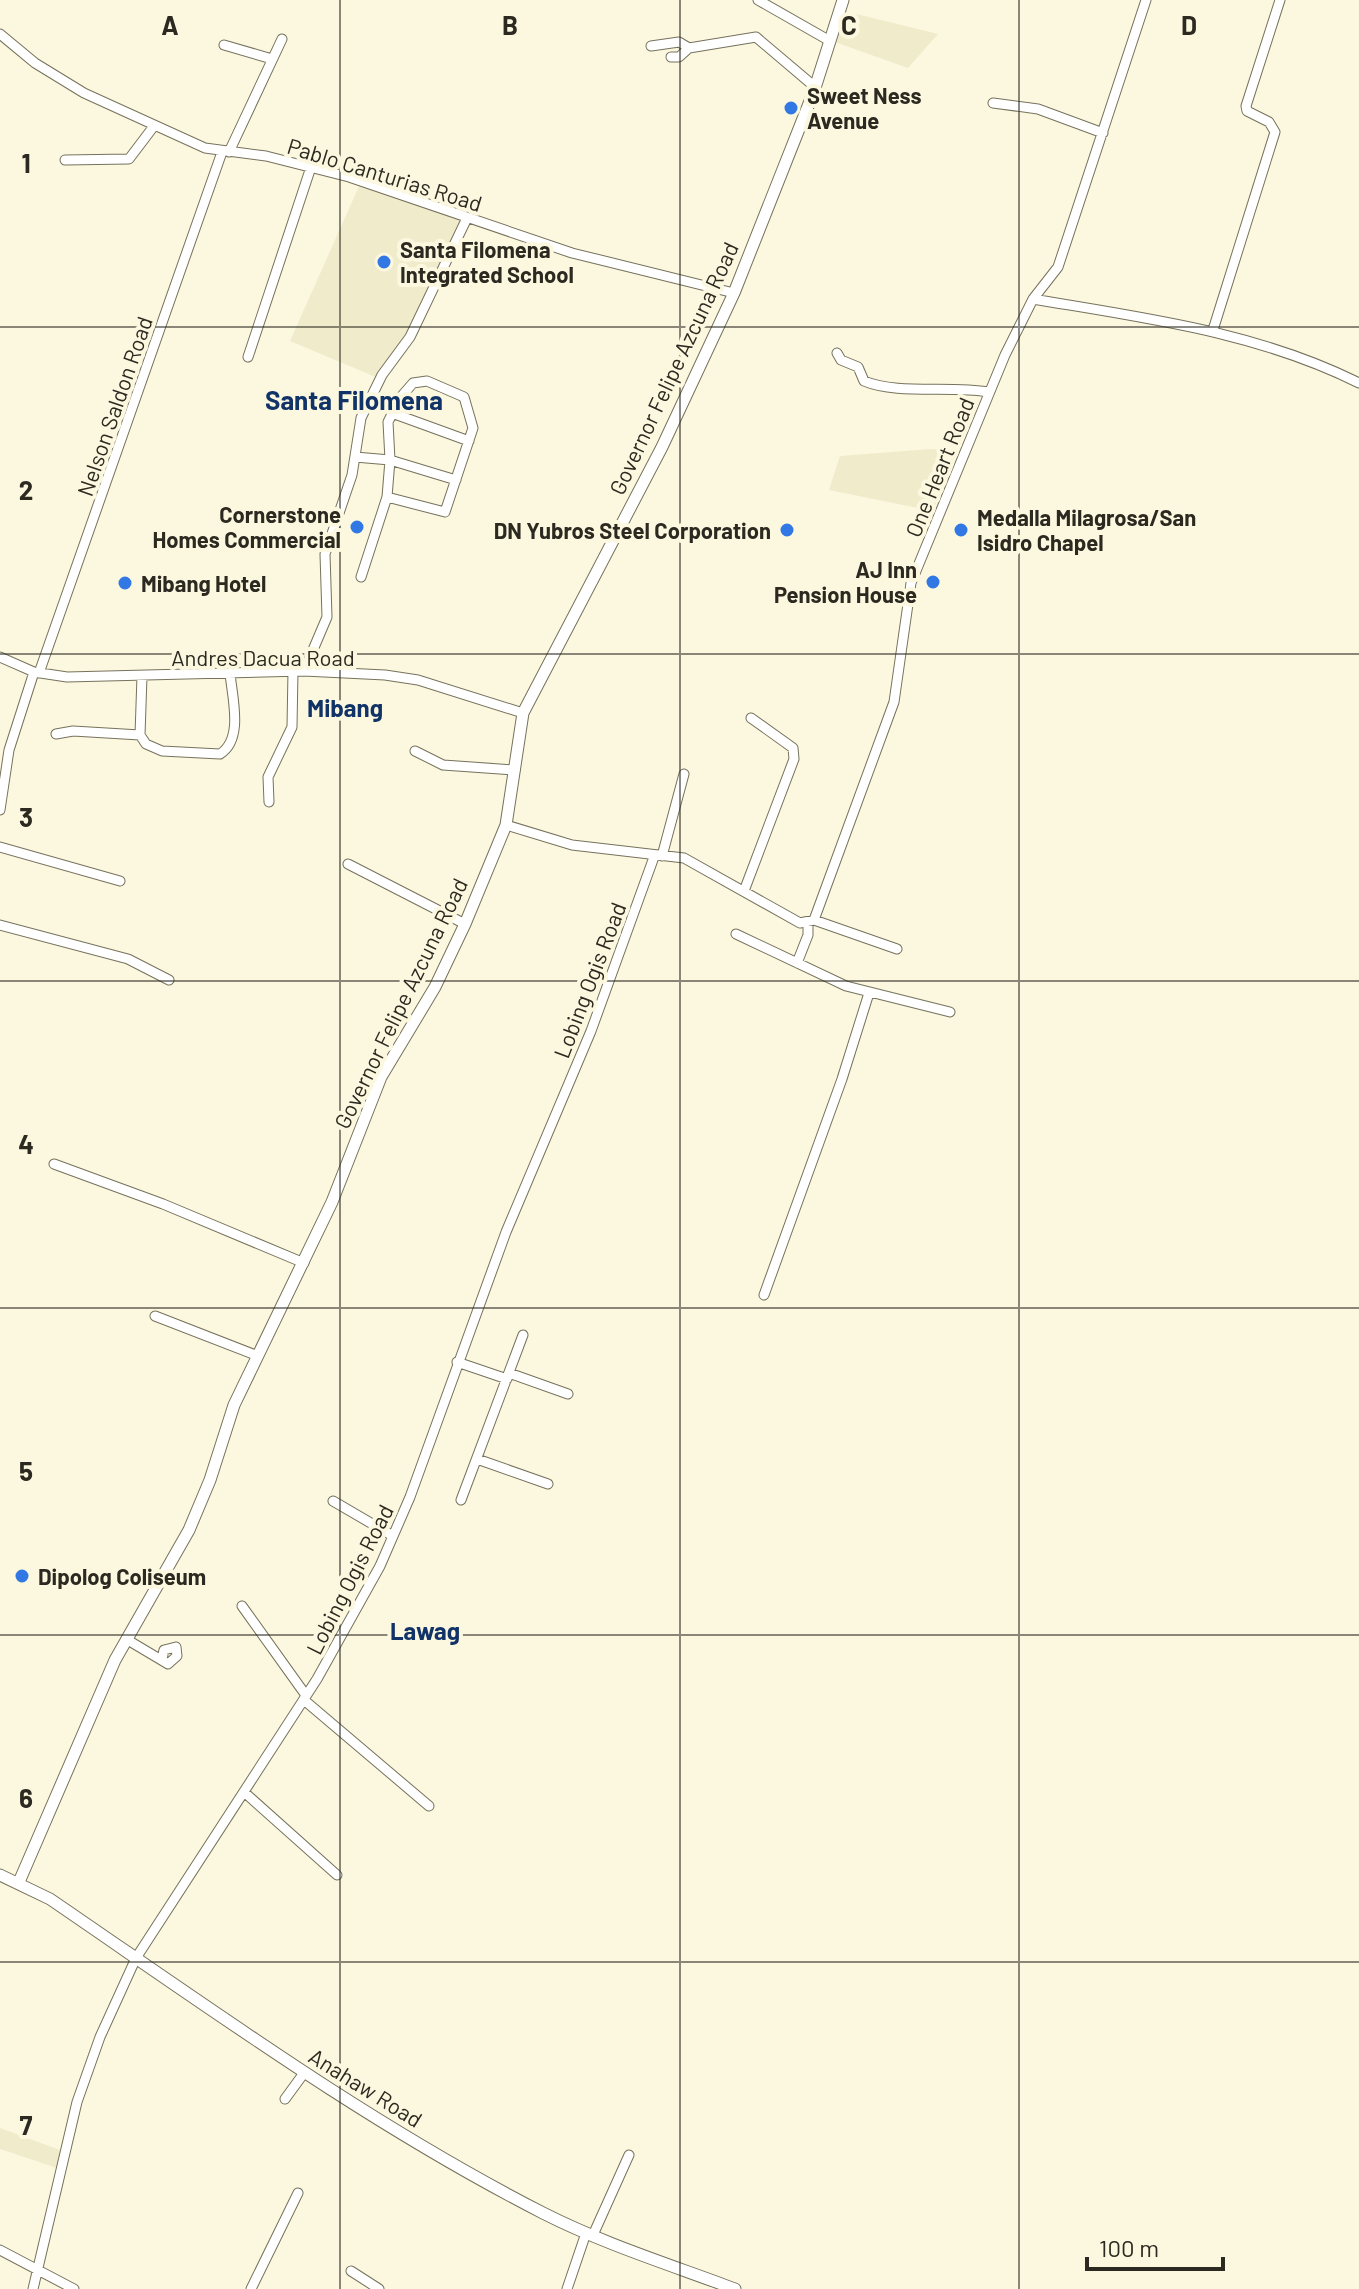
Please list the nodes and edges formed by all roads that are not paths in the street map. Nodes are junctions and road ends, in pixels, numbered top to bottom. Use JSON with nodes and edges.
{"nodes":[{"id":1,"x":758,"y":0,"type":"edge"},
{"id":2,"x":843,"y":0,"type":"edge"},
{"id":3,"x":1146,"y":0,"type":"edge"},
{"id":4,"x":1280,"y":0,"type":"edge"},
{"id":5,"x":0,"y":34,"type":"edge"},
{"id":6,"x":282,"y":39,"type":"dead end"},
{"id":7,"x":830,"y":41,"type":"junction"},
{"id":8,"x":224,"y":45,"type":"dead end"},
{"id":9,"x":651,"y":46,"type":"dead end"},
{"id":10,"x":689,"y":48,"type":"junction"},
{"id":11,"x":671,"y":57,"type":"dead end"},
{"id":12,"x":272,"y":59,"type":"junction"},
{"id":13,"x":815,"y":87,"type":"junction"},
{"id":14,"x":993,"y":103,"type":"dead end"},
{"id":15,"x":154,"y":126,"type":"junction"},
{"id":16,"x":1103,"y":133,"type":"junction"},
{"id":17,"x":226,"y":152,"type":"junction"},
{"id":18,"x":65,"y":160,"type":"dead end"},
{"id":19,"x":311,"y":167,"type":"junction"},
{"id":20,"x":467,"y":218,"type":"junction"},
{"id":21,"x":734,"y":293,"type":"junction"},
{"id":22,"x":1033,"y":299,"type":"junction"},
{"id":23,"x":1213,"y":330,"type":"junction"},
{"id":24,"x":837,"y":353,"type":"dead end"},
{"id":25,"x":248,"y":357,"type":"dead end"},
{"id":26,"x":1359,"y":383,"type":"edge"},
{"id":27,"x":989,"y":392,"type":"junction"},
{"id":28,"x":392,"y":413,"type":"junction"},
{"id":29,"x":469,"y":441,"type":"junction"},
{"id":30,"x":355,"y":457,"type":"junction"},
{"id":31,"x":390,"y":460,"type":"junction"},
{"id":32,"x":456,"y":480,"type":"junction"},
{"id":33,"x":387,"y":497,"type":"junction"},
{"id":34,"x":361,"y":577,"type":"dead end"},
{"id":35,"x":0,"y":657,"type":"edge"},
{"id":36,"x":293,"y":671,"type":"junction"},
{"id":37,"x":304,"y":671,"type":"junction"},
{"id":38,"x":37,"y":672,"type":"junction"},
{"id":39,"x":230,"y":673,"type":"junction"},
{"id":40,"x":142,"y":676,"type":"junction"},
{"id":41,"x":523,"y":713,"type":"junction"},
{"id":42,"x":751,"y":718,"type":"dead end"},
{"id":43,"x":56,"y":734,"type":"dead end"},
{"id":44,"x":140,"y":735,"type":"junction"},
{"id":45,"x":415,"y":751,"type":"dead end"},
{"id":46,"x":515,"y":770,"type":"junction"},
{"id":47,"x":684,"y":774,"type":"dead end"},
{"id":48,"x":269,"y":802,"type":"dead end"},
{"id":49,"x":0,"y":810,"type":"edge"},
{"id":50,"x":506,"y":825,"type":"junction"},
{"id":51,"x":0,"y":847,"type":"edge"},
{"id":52,"x":658,"y":857,"type":"junction"},
{"id":53,"x":348,"y":864,"type":"dead end"},
{"id":54,"x":120,"y":881,"type":"dead end"},
{"id":55,"x":744,"y":891,"type":"junction"},
{"id":56,"x":811,"y":922,"type":"junction"},
{"id":57,"x":465,"y":924,"type":"junction"},
{"id":58,"x":0,"y":925,"type":"edge"},
{"id":59,"x":736,"y":934,"type":"dead end"},
{"id":60,"x":897,"y":949,"type":"dead end"},
{"id":61,"x":797,"y":963,"type":"junction"},
{"id":62,"x":169,"y":980,"type":"dead end"},
{"id":63,"x":869,"y":993,"type":"junction"},
{"id":64,"x":950,"y":1012,"type":"dead end"},
{"id":65,"x":54,"y":1164,"type":"dead end"},
{"id":66,"x":304,"y":1263,"type":"junction"},
{"id":67,"x":764,"y":1295,"type":"dead end"},
{"id":68,"x":155,"y":1316,"type":"dead end"},
{"id":69,"x":523,"y":1335,"type":"dead end"},
{"id":70,"x":258,"y":1356,"type":"junction"},
{"id":71,"x":457,"y":1362,"type":"junction"},
{"id":72,"x":508,"y":1376,"type":"junction"},
{"id":73,"x":568,"y":1394,"type":"dead end"},
{"id":74,"x":477,"y":1459,"type":"junction"},
{"id":75,"x":548,"y":1484,"type":"dead end"},
{"id":76,"x":461,"y":1500,"type":"dead end"},
{"id":77,"x":333,"y":1501,"type":"dead end"},
{"id":78,"x":393,"y":1536,"type":"junction"},
{"id":79,"x":242,"y":1606,"type":"dead end"},
{"id":80,"x":126,"y":1639,"type":"junction"},
{"id":81,"x":162,"y":1659,"type":"dead end"},
{"id":82,"x":304,"y":1697,"type":"junction"},
{"id":83,"x":244,"y":1792,"type":"junction"},
{"id":84,"x":429,"y":1806,"type":"dead end"},
{"id":85,"x":0,"y":1875,"type":"edge"},
{"id":86,"x":337,"y":1875,"type":"dead end"},
{"id":87,"x":19,"y":1882,"type":"junction"},
{"id":88,"x":136,"y":1958,"type":"junction"},
{"id":89,"x":304,"y":2073,"type":"junction"},
{"id":90,"x":285,"y":2099,"type":"dead end"},
{"id":91,"x":629,"y":2155,"type":"dead end"},
{"id":92,"x":298,"y":2193,"type":"dead end"},
{"id":93,"x":590,"y":2234,"type":"junction"},
{"id":94,"x":0,"y":2250,"type":"edge"},
{"id":95,"x":40,"y":2270,"type":"junction"},
{"id":96,"x":351,"y":2271,"type":"dead end"},
{"id":97,"x":33,"y":2289,"type":"edge"},
{"id":98,"x":74,"y":2289,"type":"edge"},
{"id":99,"x":251,"y":2289,"type":"edge"},
{"id":100,"x":379,"y":2289,"type":"edge"},
{"id":101,"x":567,"y":2289,"type":"edge"},
{"id":102,"x":735,"y":2289,"type":"edge"}],
"edges":[{"from":1,"to":7,"type":"street"},
{"from":2,"to":7,"type":"street","name":"Governor Felipe Azcuna Road"},
{"from":3,"to":16,"type":"street","name":"One Heart Road"},
{"from":4,"to":23,"type":"street"},
{"from":5,"to":15,"type":"street","name":"Pablo Canturias Road"},
{"from":6,"to":12,"type":"street","name":"Nelson Saldon Road"},
{"from":7,"to":13,"type":"street","name":"Governor Felipe Azcuna Road"},
{"from":8,"to":12,"type":"street"},
{"from":9,"to":10,"type":"street"},
{"from":10,"to":11,"type":"street"},
{"from":10,"to":13,"type":"street"},
{"from":12,"to":17,"type":"street","name":"Nelson Saldon Road"},
{"from":13,"to":21,"type":"street","name":"Governor Felipe Azcuna Road"},
{"from":14,"to":16,"type":"street"},
{"from":15,"to":17,"type":"street","name":"Pablo Canturias Road"},
{"from":15,"to":18,"type":"street"},
{"from":16,"to":22,"type":"street","name":"One Heart Road"},
{"from":17,"to":19,"type":"street","name":"Pablo Canturias Road"},
{"from":17,"to":38,"type":"street","name":"Nelson Saldon Road"},
{"from":19,"to":20,"type":"street","name":"Pablo Canturias Road"},
{"from":19,"to":25,"type":"street"},
{"from":20,"to":21,"type":"street","name":"Pablo Canturias Road"},
{"from":20,"to":30,"type":"street"},
{"from":21,"to":41,"type":"street","name":"Governor Felipe Azcuna Road"},
{"from":22,"to":23,"type":"street"},
{"from":22,"to":27,"type":"street","name":"One Heart Road"},
{"from":23,"to":26,"type":"street"},
{"from":24,"to":27,"type":"street"},
{"from":27,"to":56,"type":"street","name":"One Heart Road"},
{"from":28,"to":29,"type":"street"},
{"from":28,"to":29,"type":"street"},
{"from":28,"to":31,"type":"street"},
{"from":29,"to":32,"type":"street"},
{"from":30,"to":31,"type":"street"},
{"from":30,"to":37,"type":"street"},
{"from":31,"to":32,"type":"street"},
{"from":31,"to":33,"type":"street"},
{"from":32,"to":33,"type":"street"},
{"from":33,"to":34,"type":"street"},
{"from":35,"to":38,"type":"street","name":"Andres Dacua Road"},
{"from":36,"to":37,"type":"street","name":"Andres Dacua Road"},
{"from":36,"to":39,"type":"street","name":"Andres Dacua Road"},
{"from":36,"to":48,"type":"street"},
{"from":37,"to":41,"type":"street","name":"Andres Dacua Road"},
{"from":38,"to":40,"type":"street","name":"Andres Dacua Road"},
{"from":38,"to":49,"type":"street","name":"Nelson Saldon Road"},
{"from":39,"to":40,"type":"street","name":"Andres Dacua Road"},
{"from":39,"to":44,"type":"street"},
{"from":40,"to":44,"type":"street"},
{"from":41,"to":46,"type":"street","name":"Governor Felipe Azcuna Road"},
{"from":42,"to":55,"type":"street"},
{"from":43,"to":44,"type":"street"},
{"from":45,"to":46,"type":"street"},
{"from":46,"to":50,"type":"street","name":"Governor Felipe Azcuna Road"},
{"from":47,"to":52,"type":"street","name":"Lobing Ogis Road"},
{"from":50,"to":52,"type":"street"},
{"from":50,"to":57,"type":"street","name":"Governor Felipe Azcuna Road"},
{"from":51,"to":54,"type":"street"},
{"from":52,"to":55,"type":"street"},
{"from":52,"to":71,"type":"street","name":"Lobing Ogis Road"},
{"from":53,"to":57,"type":"street"},
{"from":55,"to":56,"type":"street"},
{"from":56,"to":60,"type":"street"},
{"from":56,"to":61,"type":"street","name":"One Heart Road"},
{"from":57,"to":66,"type":"street","name":"Governor Felipe Azcuna Road"},
{"from":58,"to":62,"type":"street"},
{"from":59,"to":61,"type":"street"},
{"from":61,"to":63,"type":"street"},
{"from":63,"to":64,"type":"street"},
{"from":63,"to":67,"type":"street"},
{"from":65,"to":66,"type":"street"},
{"from":66,"to":70,"type":"street","name":"Governor Felipe Azcuna Road"},
{"from":68,"to":70,"type":"street"},
{"from":69,"to":72,"type":"street"},
{"from":70,"to":80,"type":"street","name":"Governor Felipe Azcuna Road"},
{"from":71,"to":72,"type":"street"},
{"from":71,"to":78,"type":"street","name":"Lobing Ogis Road"},
{"from":72,"to":73,"type":"street"},
{"from":72,"to":74,"type":"street"},
{"from":74,"to":75,"type":"street"},
{"from":74,"to":76,"type":"street"},
{"from":77,"to":78,"type":"street"},
{"from":78,"to":82,"type":"street","name":"Lobing Ogis Road"},
{"from":79,"to":82,"type":"street"},
{"from":80,"to":81,"type":"street"},
{"from":80,"to":87,"type":"street","name":"Governor Felipe Azcuna Road"},
{"from":82,"to":83,"type":"street","name":"Lobing Ogis Road"},
{"from":82,"to":84,"type":"street"},
{"from":83,"to":86,"type":"street"},
{"from":83,"to":88,"type":"street","name":"Lobing Ogis Road"},
{"from":85,"to":87,"type":"street","name":"Anahaw Road"},
{"from":87,"to":88,"type":"street","name":"Anahaw Road"},
{"from":88,"to":89,"type":"street","name":"Anahaw Road"},
{"from":88,"to":95,"type":"street","name":"Lobing Ogis Road"},
{"from":89,"to":90,"type":"street"},
{"from":89,"to":93,"type":"street","name":"Anahaw Road"},
{"from":91,"to":93,"type":"street"},
{"from":92,"to":99,"type":"street"},
{"from":93,"to":101,"type":"street"},
{"from":93,"to":102,"type":"street","name":"Anahaw Road"},
{"from":94,"to":95,"type":"street"},
{"from":95,"to":97,"type":"street","name":"Lobing Ogis Road"},
{"from":95,"to":98,"type":"street"},
{"from":96,"to":100,"type":"street"}]}
